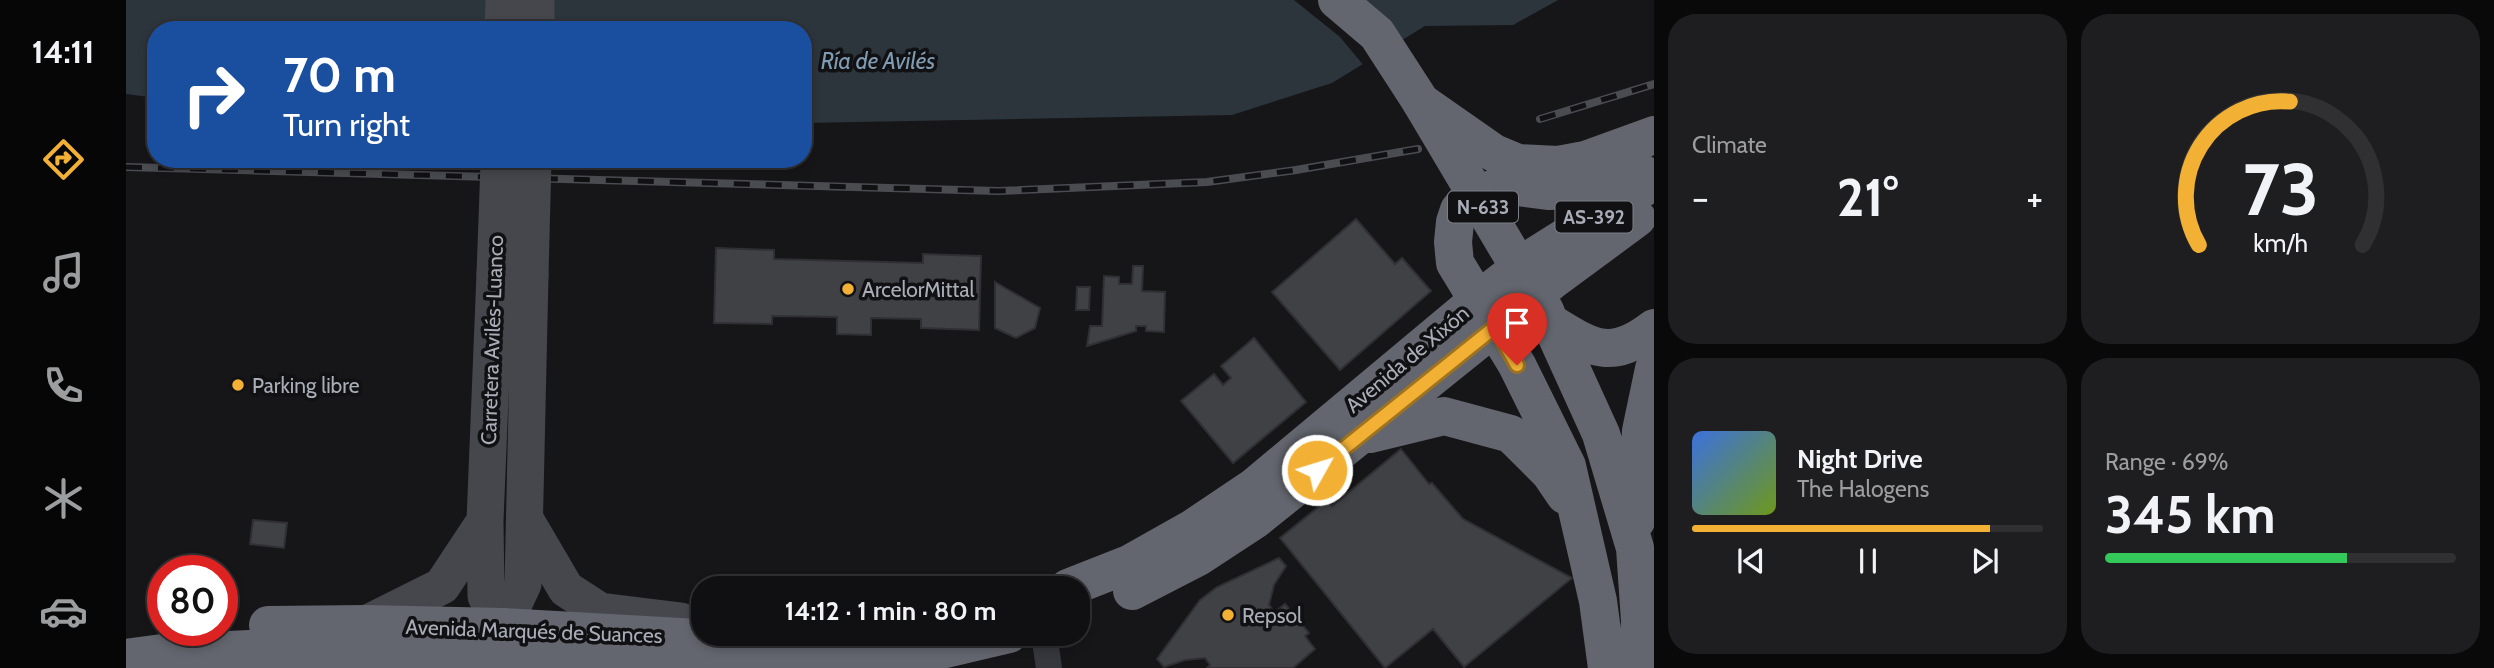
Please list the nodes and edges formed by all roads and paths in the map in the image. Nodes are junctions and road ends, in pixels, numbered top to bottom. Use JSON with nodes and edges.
{"nodes":[{"id":1,"x":504,"y":0,"type":"edge"},
{"id":2,"x":536,"y":0,"type":"edge"},
{"id":3,"x":1337,"y":0,"type":"edge"},
{"id":4,"x":503,"y":21,"type":"edge"},
{"id":5,"x":536,"y":21,"type":"edge"},
{"id":6,"x":1421,"y":102,"type":"junction"},
{"id":7,"x":1654,"y":135,"type":"edge"},
{"id":8,"x":500,"y":168,"type":"edge"},
{"id":9,"x":531,"y":168,"type":"edge"},
{"id":10,"x":1654,"y":169,"type":"edge"},
{"id":11,"x":1654,"y":181,"type":"edge"},
{"id":12,"x":1654,"y":209,"type":"edge"},
{"id":13,"x":512,"y":275,"type":"junction"},
{"id":14,"x":1487,"y":313,"type":"junction"},
{"id":15,"x":1548,"y":317,"type":"junction"},
{"id":16,"x":1654,"y":328,"type":"edge"},
{"id":17,"x":1654,"y":369,"type":"edge"},
{"id":18,"x":1358,"y":438,"type":"junction"},
{"id":19,"x":1579,"y":516,"type":"junction"},
{"id":20,"x":525,"y":519,"type":"junction"},
{"id":21,"x":485,"y":521,"type":"junction"},
{"id":22,"x":1635,"y":548,"type":"junction"},
{"id":23,"x":1134,"y":576,"type":"junction"},
{"id":24,"x":1090,"y":584,"type":"edge"},
{"id":25,"x":1090,"y":604,"type":"edge"},
{"id":26,"x":691,"y":620,"type":"edge"},
{"id":27,"x":366,"y":624,"type":"junction"},
{"id":28,"x":238,"y":627,"type":"edge"},
{"id":29,"x":147,"y":632,"type":"edge"},
{"id":30,"x":126,"y":634,"type":"edge"},
{"id":31,"x":691,"y":642,"type":"edge"},
{"id":32,"x":888,"y":646,"type":"edge"},
{"id":33,"x":1046,"y":646,"type":"edge"},
{"id":34,"x":498,"y":651,"type":"edge"},
{"id":35,"x":126,"y":657,"type":"edge"},
{"id":36,"x":939,"y":668,"type":"edge"},
{"id":37,"x":1049,"y":668,"type":"edge"},
{"id":38,"x":1607,"y":668,"type":"edge"},
{"id":39,"x":1638,"y":668,"type":"edge"}],
"edges":[{"from":1,"to":4,"type":"main road"},
{"from":2,"to":5,"type":"main road"},
{"from":3,"to":6,"type":"highway","number":"N-633"},
{"from":6,"to":7,"type":"highway"},
{"from":6,"to":15,"type":"highway","number":"N-633","bridge":true},
{"from":8,"to":13,"type":"main road","name":"Carretera Avilés-Luanco","bridge":true},
{"from":9,"to":13,"type":"main road","name":"Carretera Avilés-Luanco","bridge":true},
{"from":10,"to":14,"type":"highway"},
{"from":11,"to":14,"type":"highway","name":"Avenida de Xixón","number":"AS-392"},
{"from":12,"to":14,"type":"highway","name":"Avenida de Xixón","number":"AS-392"},
{"from":13,"to":20,"type":"main road","name":"Carretera Avilés-Luanco"},
{"from":13,"to":21,"type":"main road","name":"Carretera Avilés-Luanco"},
{"from":14,"to":18,"type":"highway","name":"Avenida de Xixón"},
{"from":14,"to":19,"type":"highway"},
{"from":14,"to":23,"type":"highway","name":"Avenida de Xixón"},
{"from":15,"to":16,"type":"highway"},
{"from":15,"to":22,"type":"highway","number":"N-633"},
{"from":17,"to":22,"type":"highway"},
{"from":18,"to":19,"type":"highway"},
{"from":18,"to":23,"type":"highway","name":"Avenida de Xixón"},
{"from":19,"to":38,"type":"highway"},
{"from":20,"to":26,"type":"main road"},
{"from":20,"to":34,"type":"main road","name":"Carretera Avilés-Luanco"},
{"from":21,"to":27,"type":"main road"},
{"from":21,"to":34,"type":"main road","name":"Carretera Avilés-Luanco"},
{"from":22,"to":39,"type":"highway","number":"N-633"},
{"from":23,"to":24,"type":"highway"},
{"from":23,"to":25,"type":"highway"},
{"from":27,"to":28,"type":"highway","name":"Avenida Marqués de Suances"},
{"from":27,"to":34,"type":"highway","name":"Avenida Marqués de Suances"},
{"from":29,"to":30,"type":"highway"},
{"from":31,"to":34,"type":"highway","name":"Avenida Marqués de Suances"},
{"from":32,"to":34,"type":"highway","name":"Avenida Marqués de Suances"},
{"from":32,"to":36,"type":"street"},
{"from":33,"to":37,"type":"street"},
{"from":34,"to":35,"type":"highway","name":"Avenida Marqués de Suances"}]}
